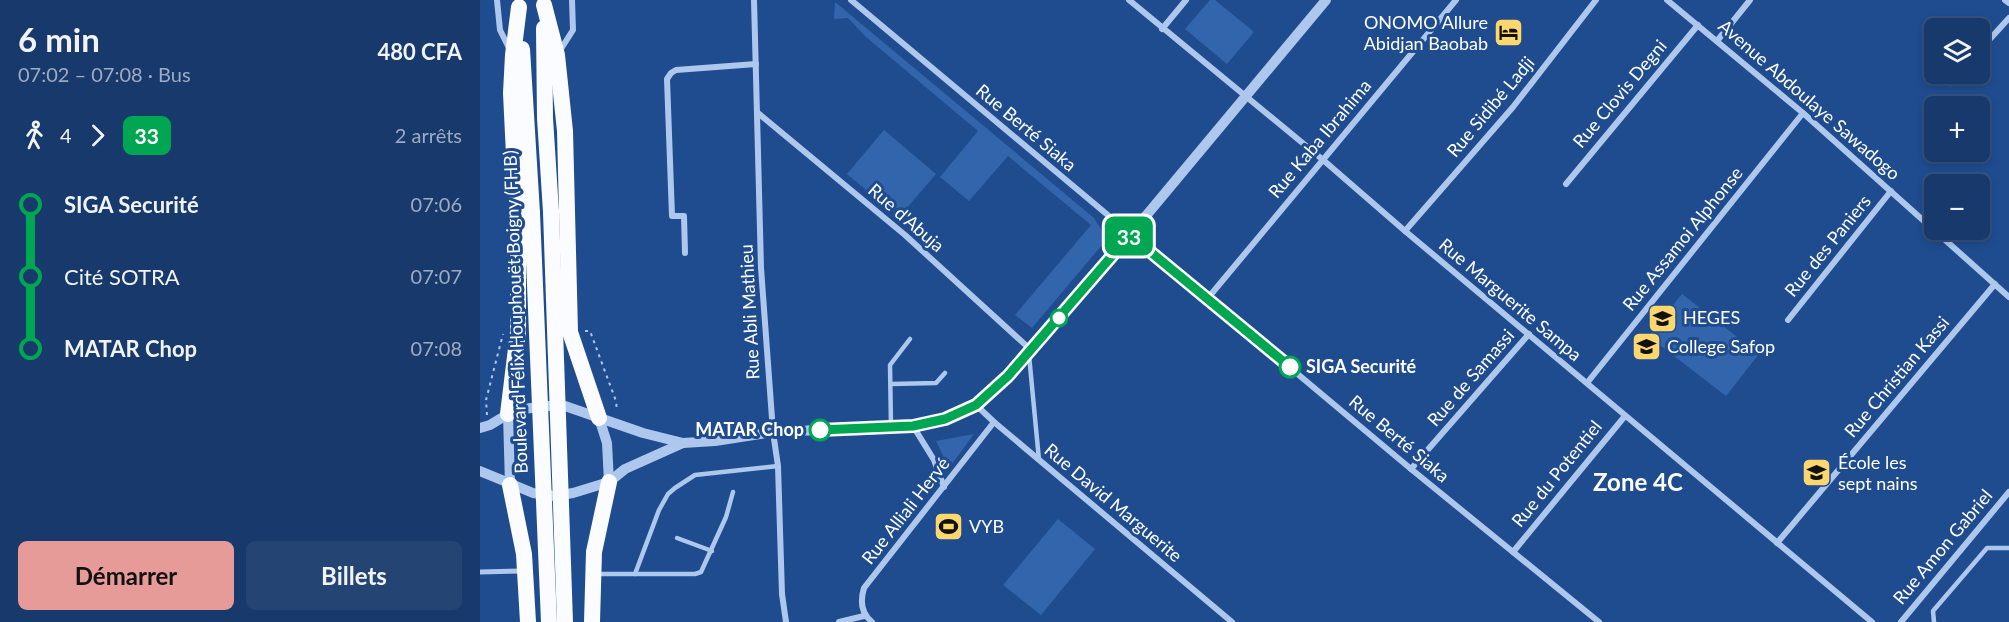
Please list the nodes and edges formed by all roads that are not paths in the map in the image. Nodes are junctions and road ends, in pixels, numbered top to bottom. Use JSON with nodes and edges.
{"nodes":[{"id":1,"x":496,"y":0,"type":"edge"},
{"id":2,"x":572,"y":0,"type":"edge"},
{"id":3,"x":754,"y":0,"type":"edge"},
{"id":4,"x":851,"y":0,"type":"edge"},
{"id":5,"x":1130,"y":0,"type":"edge"},
{"id":6,"x":1186,"y":0,"type":"edge"},
{"id":7,"x":1326,"y":0,"type":"edge"},
{"id":8,"x":1456,"y":0,"type":"edge"},
{"id":9,"x":1596,"y":0,"type":"edge"},
{"id":10,"x":1667,"y":0,"type":"edge"},
{"id":11,"x":1750,"y":0,"type":"edge"},
{"id":12,"x":2005,"y":0,"type":"edge"},
{"id":13,"x":544,"y":3,"type":"edge"},
{"id":14,"x":2009,"y":3,"type":"edge"},
{"id":15,"x":519,"y":4,"type":"edge"},
{"id":16,"x":2009,"y":18,"type":"edge"},
{"id":17,"x":1698,"y":25,"type":"junction"},
{"id":18,"x":1162,"y":29,"type":"junction"},
{"id":19,"x":1990,"y":39,"type":"edge"},
{"id":20,"x":1717,"y":41,"type":"junction"},
{"id":21,"x":513,"y":55,"type":"junction"},
{"id":22,"x":557,"y":55,"type":"junction"},
{"id":23,"x":756,"y":64,"type":"junction"},
{"id":24,"x":1246,"y":96,"type":"junction"},
{"id":25,"x":758,"y":113,"type":"junction"},
{"id":26,"x":1803,"y":113,"type":"junction"},
{"id":27,"x":1322,"y":159,"type":"junction"},
{"id":28,"x":1566,"y":184,"type":"dead end"},
{"id":29,"x":1891,"y":191,"type":"junction"},
{"id":30,"x":1405,"y":231,"type":"junction"},
{"id":31,"x":1130,"y":235,"type":"junction"},
{"id":32,"x":685,"y":254,"type":"dead end"},
{"id":33,"x":1995,"y":284,"type":"junction"},
{"id":34,"x":2009,"y":297,"type":"edge"},
{"id":35,"x":1208,"y":298,"type":"junction"},
{"id":36,"x":1788,"y":320,"type":"dead end"},
{"id":37,"x":1529,"y":334,"type":"junction"},
{"id":38,"x":910,"y":339,"type":"dead end"},
{"id":39,"x":1030,"y":351,"type":"junction"},
{"id":40,"x":945,"y":373,"type":"dead end"},
{"id":41,"x":1587,"y":383,"type":"junction"},
{"id":42,"x":891,"y":384,"type":"junction"},
{"id":43,"x":976,"y":405,"type":"junction"},
{"id":44,"x":508,"y":414,"type":"junction"},
{"id":45,"x":1625,"y":416,"type":"junction"},
{"id":46,"x":599,"y":418,"type":"junction"},
{"id":47,"x":994,"y":422,"type":"junction"},
{"id":48,"x":913,"y":426,"type":"junction"},
{"id":49,"x":484,"y":427,"type":"edge"},
{"id":50,"x":891,"y":427,"type":"junction"},
{"id":51,"x":773,"y":432,"type":"junction"},
{"id":52,"x":683,"y":443,"type":"junction"},
{"id":53,"x":1039,"y":460,"type":"junction"},
{"id":54,"x":777,"y":466,"type":"junction"},
{"id":55,"x":1411,"y":469,"type":"junction"},
{"id":56,"x":480,"y":471,"type":"edge"},
{"id":57,"x":609,"y":482,"type":"junction"},
{"id":58,"x":510,"y":485,"type":"junction"},
{"id":59,"x":944,"y":487,"type":"junction"},
{"id":60,"x":733,"y":492,"type":"dead end"},
{"id":61,"x":2009,"y":492,"type":"edge"},
{"id":62,"x":677,"y":538,"type":"dead end"},
{"id":63,"x":1777,"y":543,"type":"junction"},
{"id":64,"x":2009,"y":548,"type":"edge"},
{"id":65,"x":712,"y":551,"type":"junction"},
{"id":66,"x":1513,"y":552,"type":"junction"},
{"id":67,"x":524,"y":571,"type":"junction"},
{"id":68,"x":480,"y":572,"type":"edge"},
{"id":69,"x":592,"y":574,"type":"junction"},
{"id":70,"x":635,"y":574,"type":"junction"},
{"id":71,"x":864,"y":616,"type":"junction"},
{"id":72,"x":528,"y":622,"type":"edge"},
{"id":73,"x":549,"y":622,"type":"edge"},
{"id":74,"x":565,"y":622,"type":"edge"},
{"id":75,"x":592,"y":622,"type":"edge"},
{"id":76,"x":786,"y":622,"type":"edge"},
{"id":77,"x":838,"y":622,"type":"edge"},
{"id":78,"x":872,"y":622,"type":"edge"},
{"id":79,"x":1232,"y":622,"type":"edge"},
{"id":80,"x":1599,"y":622,"type":"edge"},
{"id":81,"x":1872,"y":622,"type":"edge"},
{"id":82,"x":1901,"y":622,"type":"edge"},
{"id":83,"x":1934,"y":622,"type":"edge"}],
"edges":[{"from":1,"to":21,"type":"street"},
{"from":2,"to":22,"type":"street"},
{"from":3,"to":23,"type":"street","name":"Rue Abli Mathieu"},
{"from":4,"to":31,"type":"street","name":"Rue Berté Siaka"},
{"from":5,"to":18,"type":"street","name":"Rue Marguerite Sampa"},
{"from":6,"to":18,"type":"street"},
{"from":7,"to":24,"type":"street"},
{"from":8,"to":27,"type":"street","name":"Rue Kaba Ibrahima"},
{"from":9,"to":30,"type":"street","name":"Rue Sidibé Ladji"},
{"from":10,"to":17,"type":"street","name":"Avenue Abdoulaye Sawadogo"},
{"from":11,"to":20,"type":"street"},
{"from":12,"to":14,"type":"street"},
{"from":13,"to":22,"type":"highway"},
{"from":13,"to":74,"type":"highway","name":"Boulevard Félix Houphouët Boigny (FHB)","bridge":true},
{"from":15,"to":21,"type":"highway"},
{"from":15,"to":73,"type":"highway","name":"Boulevard Félix Houphouët Boigny (FHB)","bridge":true},
{"from":16,"to":19,"type":"street"},
{"from":17,"to":20,"type":"street","name":"Avenue Abdoulaye Sawadogo"},
{"from":17,"to":28,"type":"street","name":"Rue Clovis Degni"},
{"from":18,"to":24,"type":"street","name":"Rue Marguerite Sampa"},
{"from":20,"to":26,"type":"street","name":"Avenue Abdoulaye Sawadogo"},
{"from":21,"to":44,"type":"highway"},
{"from":22,"to":46,"type":"highway"},
{"from":23,"to":25,"type":"street","name":"Rue Abli Mathieu"},
{"from":23,"to":32,"type":"street"},
{"from":24,"to":27,"type":"street","name":"Rue Marguerite Sampa"},
{"from":24,"to":31,"type":"street"},
{"from":25,"to":39,"type":"street","name":"Rue d'Abuja"},
{"from":25,"to":51,"type":"street","name":"Rue Abli Mathieu"},
{"from":26,"to":29,"type":"street","name":"Avenue Abdoulaye Sawadogo"},
{"from":26,"to":41,"type":"street","name":"Rue Assamoi Alphonse"},
{"from":27,"to":30,"type":"street","name":"Rue Marguerite Sampa"},
{"from":27,"to":35,"type":"street","name":"Rue Kaba Ibrahima"},
{"from":29,"to":33,"type":"street","name":"Avenue Abdoulaye Sawadogo"},
{"from":29,"to":36,"type":"street","name":"Rue des Paniers"},
{"from":30,"to":37,"type":"street","name":"Rue Marguerite Sampa"},
{"from":31,"to":35,"type":"street","name":"Rue Berté Siaka"},
{"from":31,"to":39,"type":"street"},
{"from":33,"to":34,"type":"street","name":"Avenue Abdoulaye Sawadogo"},
{"from":33,"to":63,"type":"street","name":"Rue Christian Kassi"},
{"from":35,"to":55,"type":"street","name":"Rue Berté Siaka"},
{"from":37,"to":41,"type":"street","name":"Rue Marguerite Sampa"},
{"from":37,"to":55,"type":"street","name":"Rue de Samassi"},
{"from":38,"to":42,"type":"lane"},
{"from":39,"to":43,"type":"street"},
{"from":39,"to":53,"type":"lane"},
{"from":40,"to":42,"type":"lane"},
{"from":41,"to":45,"type":"street","name":"Rue Marguerite Sampa"},
{"from":42,"to":50,"type":"lane"},
{"from":43,"to":47,"type":"street","name":"Rue David Marguerite"},
{"from":43,"to":48,"type":"street"},
{"from":44,"to":46,"type":"street"},
{"from":44,"to":49,"type":"street"},
{"from":44,"to":58,"type":"street"},
{"from":45,"to":63,"type":"street","name":"Rue Marguerite Sampa"},
{"from":45,"to":66,"type":"street","name":"Rue du Potentiel"},
{"from":46,"to":52,"type":"street"},
{"from":46,"to":57,"type":"street"},
{"from":47,"to":53,"type":"street","name":"Rue David Marguerite"},
{"from":47,"to":59,"type":"street","name":"Rue Alliali Hervé"},
{"from":48,"to":50,"type":"street"},
{"from":48,"to":59,"type":"street"},
{"from":50,"to":51,"type":"street"},
{"from":51,"to":52,"type":"street"},
{"from":51,"to":54,"type":"street","name":"Rue Abli Mathieu"},
{"from":52,"to":57,"type":"street"},
{"from":53,"to":79,"type":"street","name":"Rue David Marguerite"},
{"from":54,"to":70,"type":"lane"},
{"from":54,"to":76,"type":"street","name":"Rue Abli Mathieu"},
{"from":55,"to":66,"type":"street","name":"Rue Berté Siaka"},
{"from":56,"to":58,"type":"street"},
{"from":57,"to":58,"type":"street"},
{"from":57,"to":69,"type":"highway"},
{"from":58,"to":67,"type":"highway"},
{"from":59,"to":71,"type":"street","name":"Rue Alliali Hervé"},
{"from":60,"to":65,"type":"lane"},
{"from":61,"to":82,"type":"street","name":"Rue Amon Gabriel"},
{"from":62,"to":65,"type":"lane"},
{"from":63,"to":81,"type":"street","name":"Rue Marguerite Sampa"},
{"from":64,"to":83,"type":"lane"},
{"from":65,"to":70,"type":"lane"},
{"from":66,"to":80,"type":"street","name":"Rue Berté Siaka"},
{"from":67,"to":68,"type":"street"},
{"from":67,"to":72,"type":"highway"},
{"from":69,"to":70,"type":"lane"},
{"from":69,"to":75,"type":"highway"},
{"from":71,"to":77,"type":"street"},
{"from":71,"to":78,"type":"street"}]}
